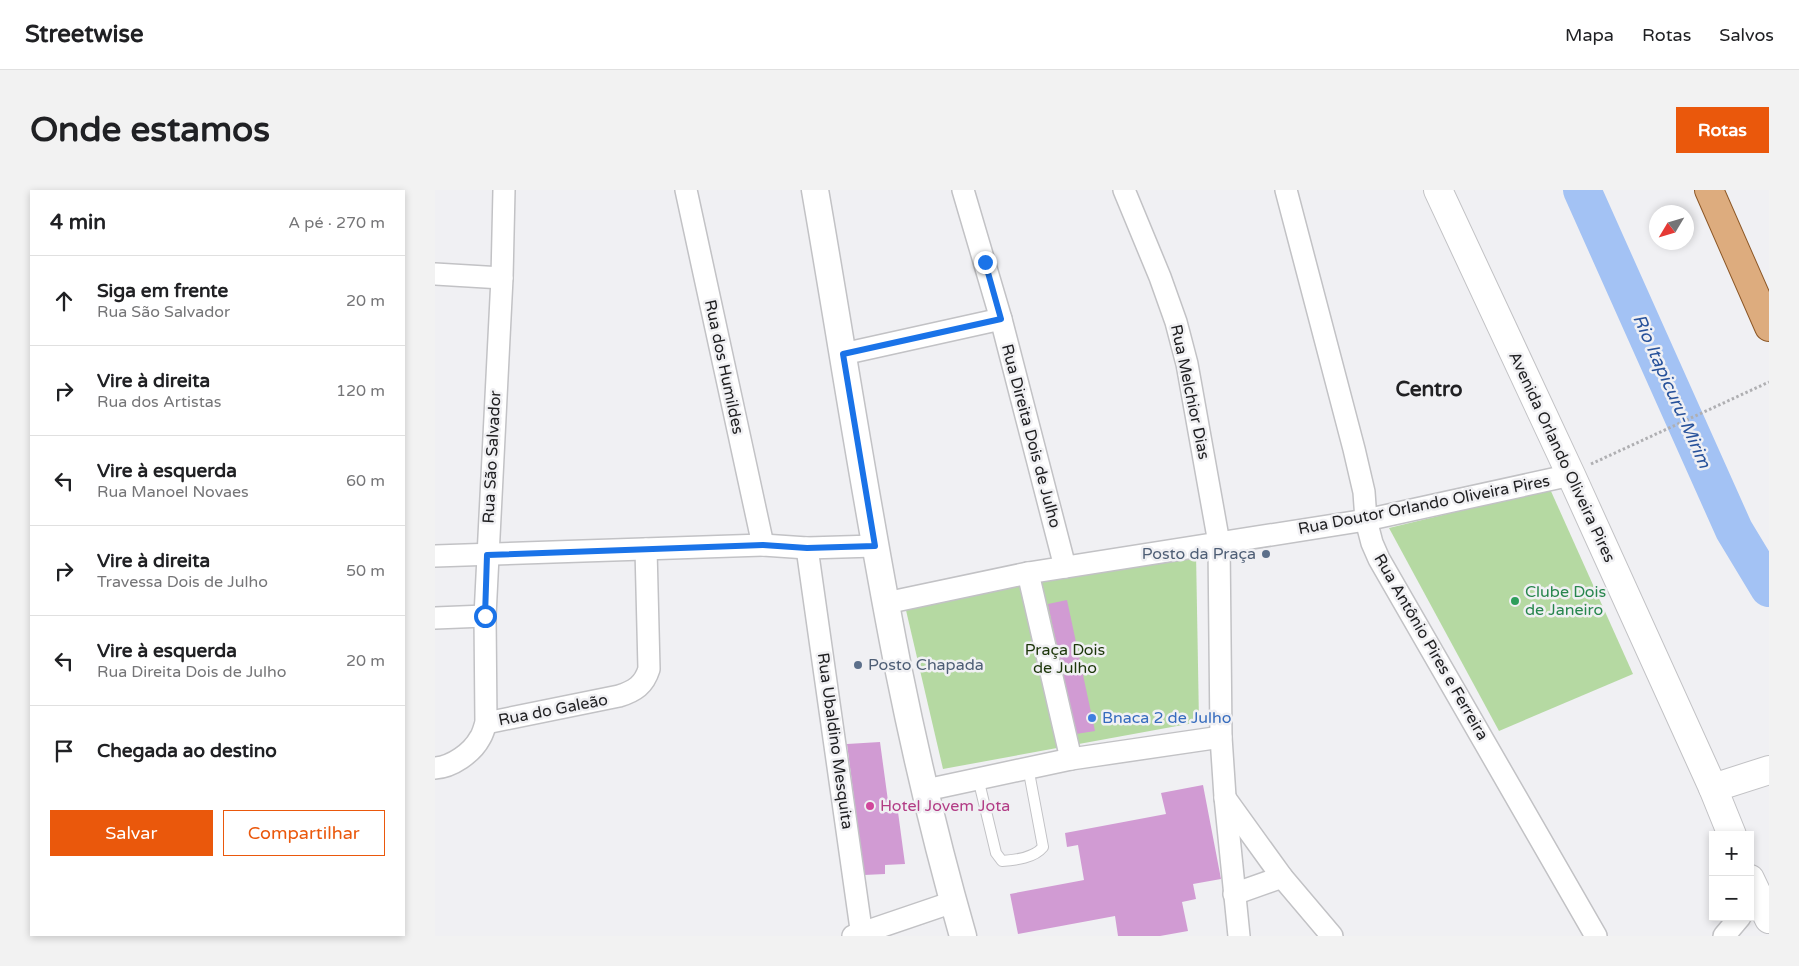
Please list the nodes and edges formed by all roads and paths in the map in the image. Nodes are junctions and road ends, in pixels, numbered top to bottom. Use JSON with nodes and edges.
{"nodes":[{"id":1,"x":504,"y":190,"type":"edge"},
{"id":2,"x":686,"y":190,"type":"edge"},
{"id":3,"x":815,"y":190,"type":"edge"},
{"id":4,"x":963,"y":190,"type":"edge"},
{"id":5,"x":1124,"y":190,"type":"edge"},
{"id":6,"x":1286,"y":190,"type":"edge"},
{"id":7,"x":1438,"y":190,"type":"edge"},
{"id":8,"x":1709,"y":190,"type":"edge"},
{"id":9,"x":435,"y":274,"type":"edge"},
{"id":10,"x":502,"y":278,"type":"junction"},
{"id":11,"x":1001,"y":319,"type":"junction"},
{"id":12,"x":1769,"y":327,"type":"edge"},
{"id":13,"x":843,"y":354,"type":"junction"},
{"id":14,"x":1768,"y":383,"type":"edge"},
{"id":15,"x":1598,"y":459,"type":"dead end"},
{"id":16,"x":1571,"y":475,"type":"junction"},
{"id":17,"x":1367,"y":520,"type":"junction"},
{"id":18,"x":1219,"y":543,"type":"junction"},
{"id":19,"x":763,"y":545,"type":"junction"},
{"id":20,"x":875,"y":546,"type":"junction"},
{"id":21,"x":807,"y":548,"type":"junction"},
{"id":22,"x":645,"y":549,"type":"junction"},
{"id":23,"x":487,"y":555,"type":"junction"},
{"id":24,"x":435,"y":556,"type":"edge"},
{"id":25,"x":1065,"y":567,"type":"junction"},
{"id":26,"x":1028,"y":573,"type":"junction"},
{"id":27,"x":886,"y":604,"type":"junction"},
{"id":28,"x":485,"y":616,"type":"junction"},
{"id":29,"x":435,"y":618,"type":"edge"},
{"id":30,"x":486,"y":723,"type":"junction"},
{"id":31,"x":1221,"y":737,"type":"junction"},
{"id":32,"x":1071,"y":758,"type":"junction"},
{"id":33,"x":1028,"y":767,"type":"junction"},
{"id":34,"x":435,"y":768,"type":"edge"},
{"id":35,"x":1757,"y":774,"type":"edge"},
{"id":36,"x":978,"y":778,"type":"junction"},
{"id":37,"x":1713,"y":788,"type":"junction"},
{"id":38,"x":926,"y":790,"type":"junction"},
{"id":39,"x":1225,"y":797,"type":"junction"},
{"id":40,"x":1730,"y":831,"type":"edge"},
{"id":41,"x":1282,"y":876,"type":"junction"},
{"id":42,"x":1234,"y":894,"type":"junction"},
{"id":43,"x":953,"y":902,"type":"junction"},
{"id":44,"x":1737,"y":921,"type":"edge"},
{"id":45,"x":859,"y":935,"type":"edge"},
{"id":46,"x":963,"y":936,"type":"edge"},
{"id":47,"x":1239,"y":936,"type":"edge"},
{"id":48,"x":1332,"y":936,"type":"edge"},
{"id":49,"x":1596,"y":936,"type":"edge"},
{"id":50,"x":1724,"y":936,"type":"edge"}],
"edges":[{"from":1,"to":10,"type":"street","name":"Rua São Salvador"},
{"from":2,"to":19,"type":"street","name":"Rua dos Humildes"},
{"from":3,"to":13,"type":"street"},
{"from":4,"to":11,"type":"street","name":"Rua Direita Dois de Julho"},
{"from":5,"to":18,"type":"street","name":"Rua Melchior Dias"},
{"from":6,"to":17,"type":"street","name":"Rua Antônio Pires e Ferreira"},
{"from":7,"to":16,"type":"main road","name":"Avenida Orlando Oliveira Pires"},
{"from":8,"to":12,"type":"main road"},
{"from":9,"to":10,"type":"street"},
{"from":10,"to":23,"type":"street","name":"Rua São Salvador"},
{"from":11,"to":13,"type":"street"},
{"from":11,"to":25,"type":"street","name":"Rua Direita Dois de Julho"},
{"from":13,"to":20,"type":"street"},
{"from":14,"to":15,"type":"path"},
{"from":16,"to":17,"type":"street","name":"Rua Doutor Orlando Oliveira Pires"},
{"from":16,"to":37,"type":"main road","name":"Avenida Orlando Oliveira Pires"},
{"from":17,"to":18,"type":"street","name":"Rua Doutor Orlando Oliveira Pires"},
{"from":17,"to":49,"type":"street","name":"Rua Antônio Pires e Ferreira"},
{"from":18,"to":25,"type":"street"},
{"from":18,"to":31,"type":"street"},
{"from":19,"to":21,"type":"street"},
{"from":19,"to":22,"type":"street"},
{"from":20,"to":21,"type":"street"},
{"from":20,"to":27,"type":"street"},
{"from":21,"to":45,"type":"street","name":"Rua Ubaldino Mesquita"},
{"from":22,"to":23,"type":"street"},
{"from":22,"to":30,"type":"street","name":"Rua do Galeão"},
{"from":23,"to":24,"type":"street"},
{"from":23,"to":28,"type":"street","name":"Rua São Salvador"},
{"from":25,"to":26,"type":"street"},
{"from":26,"to":27,"type":"street"},
{"from":26,"to":32,"type":"street"},
{"from":27,"to":38,"type":"street"},
{"from":28,"to":29,"type":"street"},
{"from":28,"to":30,"type":"street","name":"Rua São Salvador"},
{"from":30,"to":34,"type":"street"},
{"from":31,"to":32,"type":"street"},
{"from":31,"to":39,"type":"street"},
{"from":32,"to":33,"type":"street"},
{"from":33,"to":36,"type":"street"},
{"from":33,"to":36,"type":"lane"},
{"from":35,"to":37,"type":"main road"},
{"from":36,"to":38,"type":"street"},
{"from":37,"to":40,"type":"main road","name":"Avenida Orlando Oliveira Pires"},
{"from":38,"to":43,"type":"street"},
{"from":39,"to":41,"type":"street"},
{"from":39,"to":42,"type":"street"},
{"from":41,"to":42,"type":"street"},
{"from":41,"to":48,"type":"street"},
{"from":42,"to":47,"type":"street"},
{"from":43,"to":45,"type":"street"},
{"from":43,"to":46,"type":"street"},
{"from":44,"to":50,"type":"street"}]}
